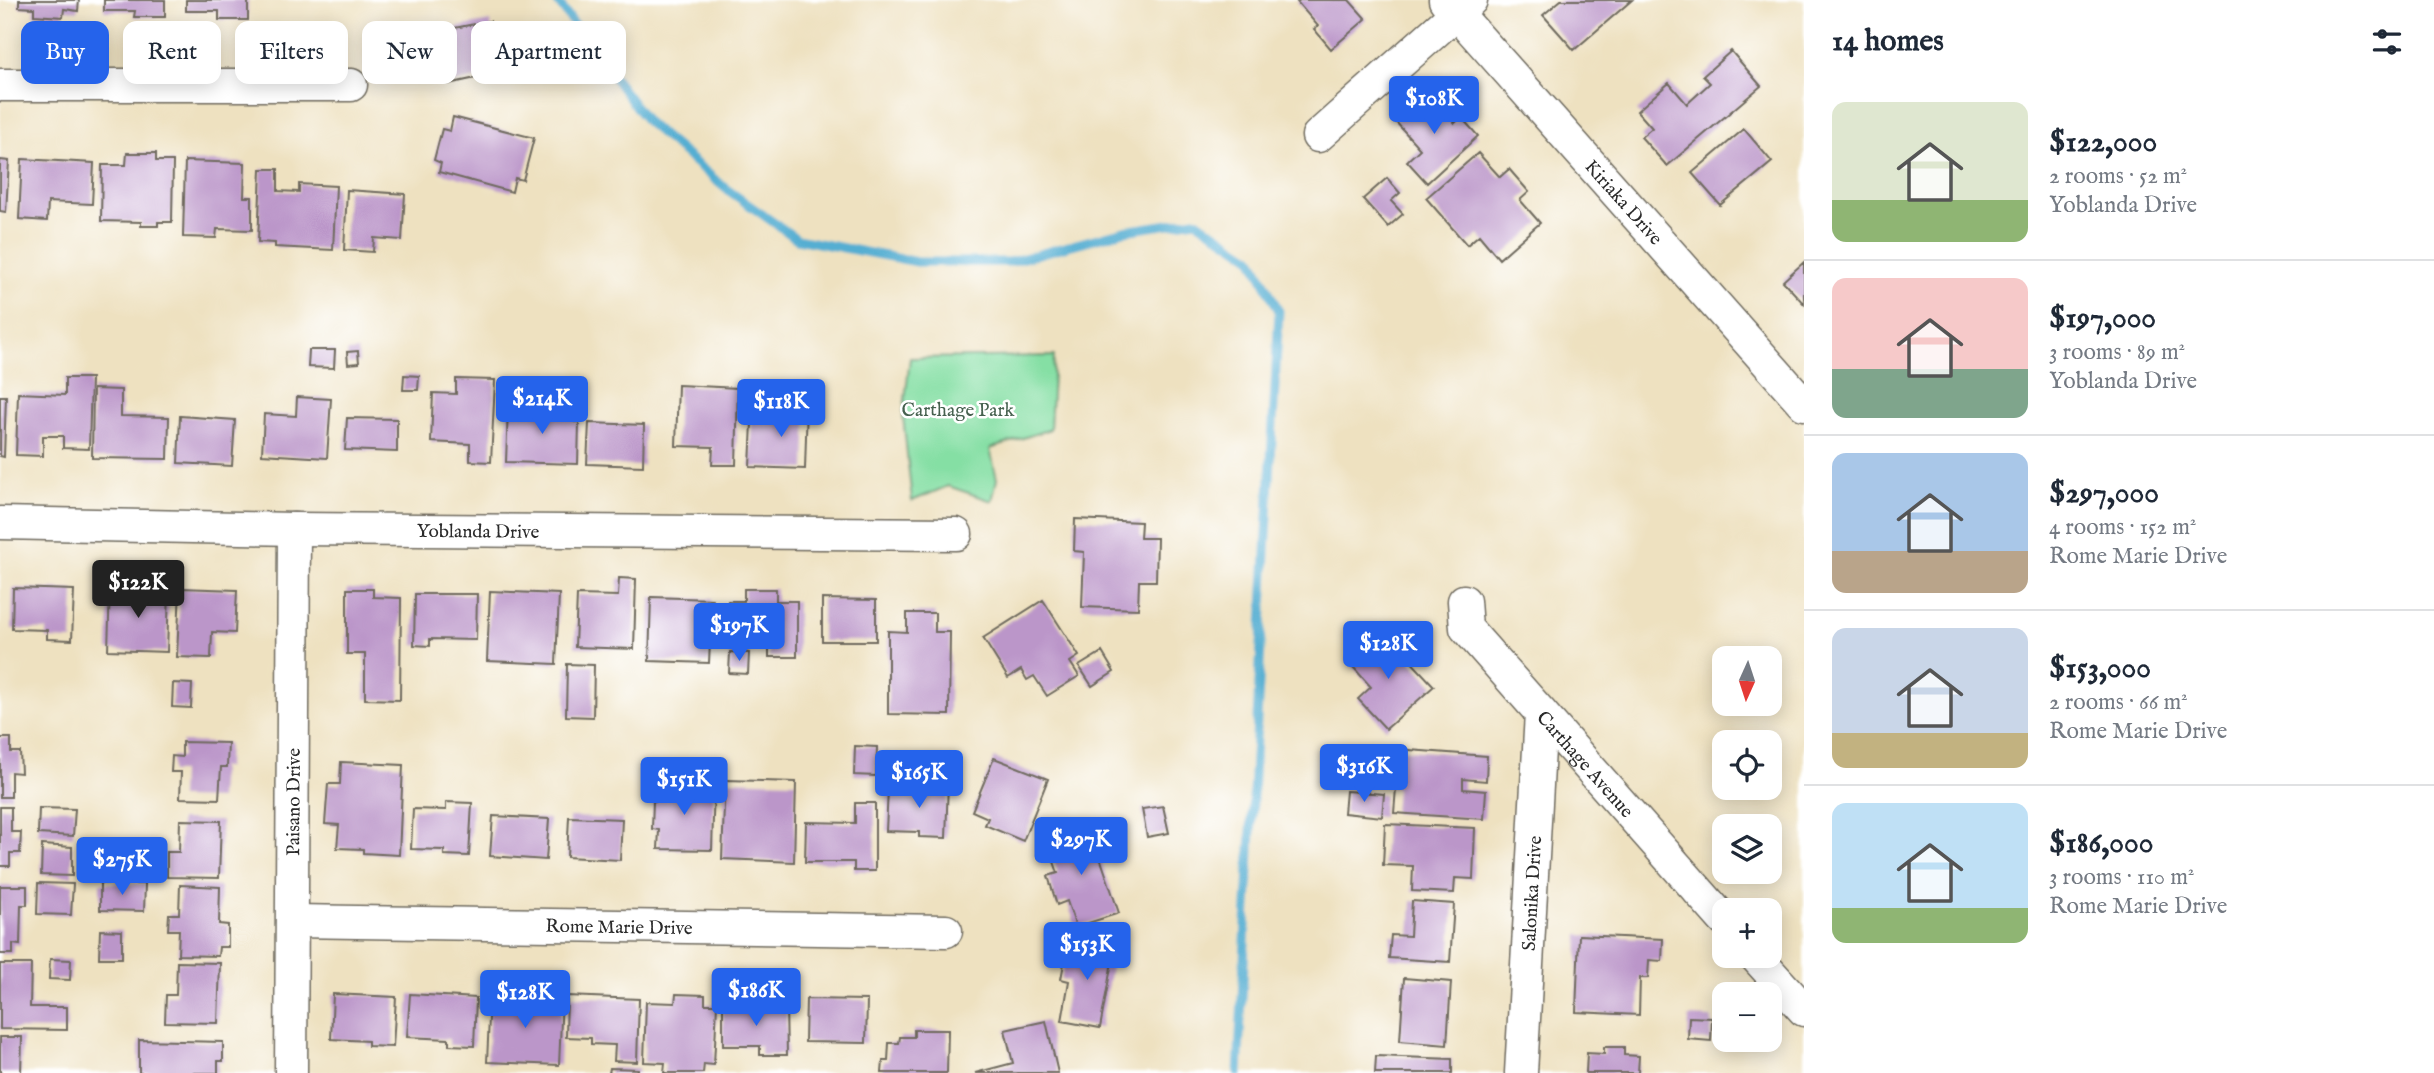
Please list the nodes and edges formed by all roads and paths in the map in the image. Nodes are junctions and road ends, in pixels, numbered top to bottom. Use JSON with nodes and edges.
{"nodes":[{"id":1,"x":1458,"y":4,"type":"edge"},
{"id":2,"x":0,"y":85,"type":"edge"},
{"id":3,"x":351,"y":85,"type":"dead end"},
{"id":4,"x":1318,"y":136,"type":"dead end"},
{"id":5,"x":1804,"y":404,"type":"edge"},
{"id":6,"x":0,"y":523,"type":"edge"},
{"id":7,"x":294,"y":529,"type":"junction"},
{"id":8,"x":956,"y":534,"type":"dead end"},
{"id":9,"x":1464,"y":601,"type":"dead end"},
{"id":10,"x":1541,"y":713,"type":"junction"},
{"id":11,"x":1712,"y":906,"type":"edge"},
{"id":12,"x":293,"y":921,"type":"junction"},
{"id":13,"x":946,"y":930,"type":"dead end"},
{"id":14,"x":1766,"y":968,"type":"edge"},
{"id":15,"x":1804,"y":1010,"type":"edge"},
{"id":16,"x":291,"y":1073,"type":"edge"},
{"id":17,"x":1521,"y":1073,"type":"edge"}],
"edges":[{"from":1,"to":4,"type":"street"},
{"from":1,"to":5,"type":"street","name":"Kiriaka Drive"},
{"from":2,"to":3,"type":"street"},
{"from":6,"to":7,"type":"street","name":"Yoblanda Drive"},
{"from":7,"to":8,"type":"street","name":"Yoblanda Drive"},
{"from":7,"to":12,"type":"street","name":"Paisano Drive"},
{"from":9,"to":10,"type":"street","name":"Carthage Avenue"},
{"from":10,"to":11,"type":"street","name":"Carthage Avenue"},
{"from":10,"to":17,"type":"street","name":"Salonika Drive"},
{"from":12,"to":13,"type":"street","name":"Rome Marie Drive"},
{"from":12,"to":16,"type":"street","name":"Paisano Drive"},
{"from":14,"to":15,"type":"street"}]}
